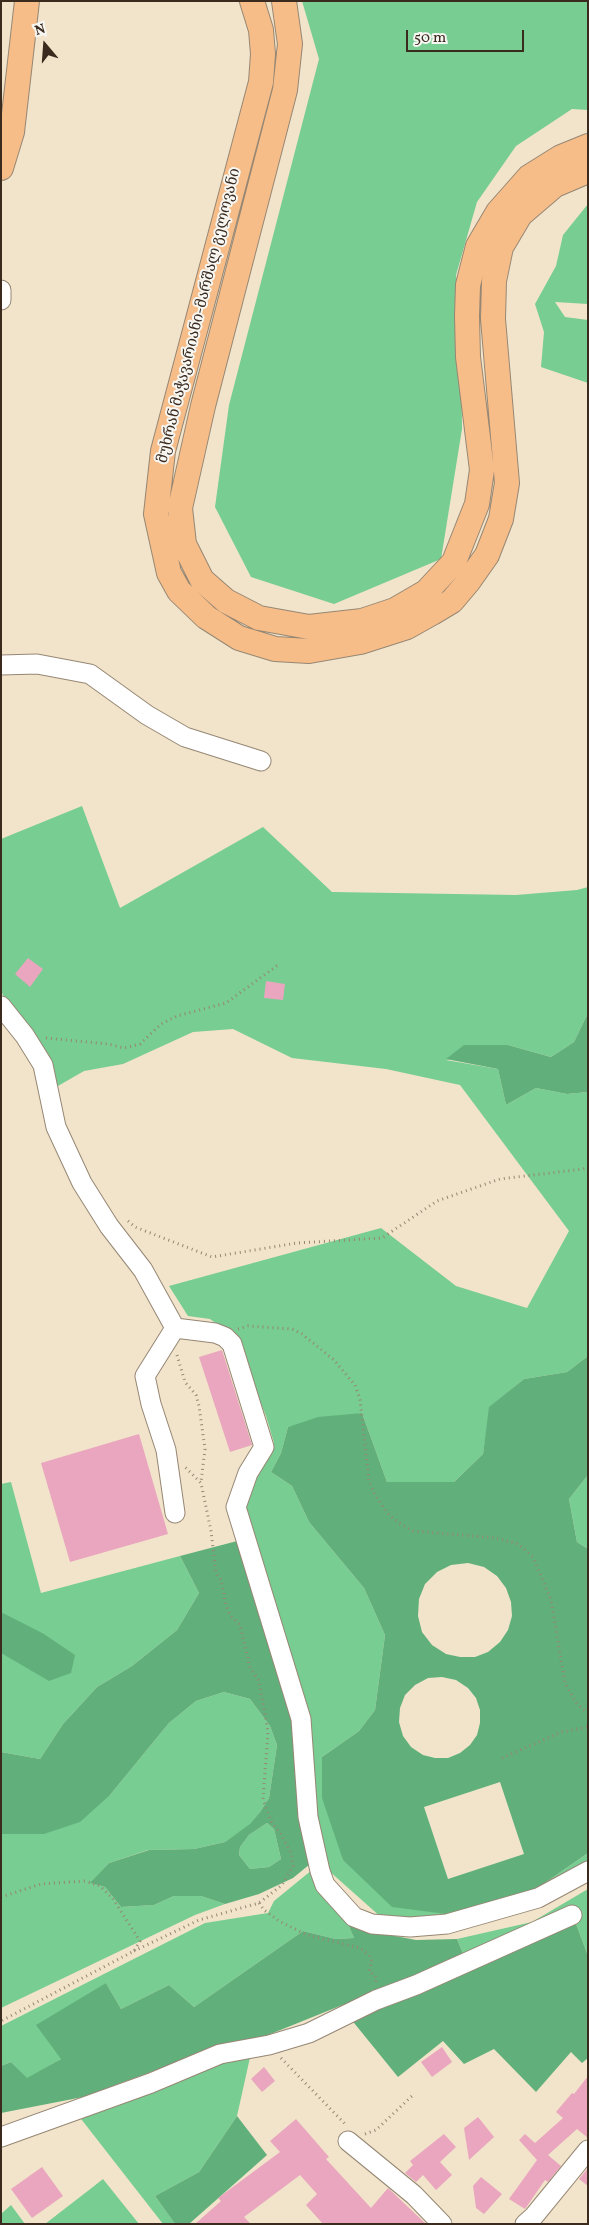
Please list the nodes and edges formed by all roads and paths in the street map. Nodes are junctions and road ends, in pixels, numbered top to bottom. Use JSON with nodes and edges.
{"nodes":[{"id":1,"x":12,"y":1,"type":"edge"},
{"id":2,"x":27,"y":1,"type":"edge"},
{"id":3,"x":252,"y":1,"type":"edge"},
{"id":4,"x":284,"y":1,"type":"edge"},
{"id":5,"x":1,"y":114,"type":"edge"},
{"id":6,"x":588,"y":146,"type":"edge"},
{"id":7,"x":1,"y":168,"type":"edge"},
{"id":8,"x":588,"y":171,"type":"edge"},
{"id":9,"x":1,"y":290,"type":"edge"},
{"id":10,"x":1,"y":300,"type":"edge"},
{"id":11,"x":1,"y":665,"type":"edge"},
{"id":12,"x":261,"y":761,"type":"dead end"},
{"id":13,"x":278,"y":965,"type":"dead end"},
{"id":14,"x":1,"y":1006,"type":"edge"},
{"id":15,"x":25,"y":1036,"type":"junction"},
{"id":16,"x":588,"y":1167,"type":"edge"},
{"id":17,"x":127,"y":1220,"type":"dead end"},
{"id":18,"x":173,"y":1332,"type":"junction"},
{"id":19,"x":226,"y":1337,"type":"junction"},
{"id":20,"x":166,"y":1450,"type":"junction"},
{"id":21,"x":201,"y":1483,"type":"junction"},
{"id":22,"x":175,"y":1513,"type":"dead end"},
{"id":23,"x":588,"y":1713,"type":"edge"},
{"id":24,"x":588,"y":1727,"type":"edge"},
{"id":25,"x":502,"y":1758,"type":"dead end"},
{"id":26,"x":588,"y":1870,"type":"edge"},
{"id":27,"x":1,"y":1897,"type":"edge"},
{"id":28,"x":259,"y":1903,"type":"junction"},
{"id":29,"x":572,"y":1915,"type":"dead end"},
{"id":30,"x":134,"y":1951,"type":"junction"},
{"id":31,"x":376,"y":2000,"type":"junction"},
{"id":32,"x":1,"y":2021,"type":"edge"},
{"id":33,"x":269,"y":2045,"type":"junction"},
{"id":34,"x":412,"y":2095,"type":"dead end"},
{"id":35,"x":1,"y":2136,"type":"edge"},
{"id":36,"x":348,"y":2141,"type":"junction"},
{"id":37,"x":588,"y":2150,"type":"edge"},
{"id":38,"x":442,"y":2224,"type":"edge"},
{"id":39,"x":525,"y":2224,"type":"edge"}],
"edges":[{"from":1,"to":5,"type":"main road"},
{"from":2,"to":7,"type":"main road"},
{"from":3,"to":8,"type":"main road","name":"მუხრან მაჭავარიანი-მარშალ გელოვანი"},
{"from":4,"to":6,"type":"main road","name":"მუხრან მაჭავარიანი-მარშალ გელოვანი"},
{"from":9,"to":10,"type":"street"},
{"from":11,"to":12,"type":"street"},
{"from":13,"to":15,"type":"path"},
{"from":14,"to":15,"type":"street"},
{"from":15,"to":18,"type":"street"},
{"from":16,"to":17,"type":"path"},
{"from":18,"to":19,"type":"street"},
{"from":18,"to":20,"type":"street"},
{"from":18,"to":21,"type":"path"},
{"from":19,"to":23,"type":"path"},
{"from":19,"to":26,"type":"street"},
{"from":20,"to":21,"type":"path"},
{"from":20,"to":22,"type":"street"},
{"from":21,"to":28,"type":"path"},
{"from":24,"to":25,"type":"path"},
{"from":27,"to":30,"type":"path"},
{"from":28,"to":30,"type":"path"},
{"from":28,"to":31,"type":"path"},
{"from":29,"to":31,"type":"street"},
{"from":30,"to":32,"type":"path"},
{"from":31,"to":33,"type":"street"},
{"from":33,"to":35,"type":"street"},
{"from":33,"to":36,"type":"path"},
{"from":34,"to":36,"type":"path"},
{"from":36,"to":38,"type":"street"},
{"from":37,"to":39,"type":"street"}]}
